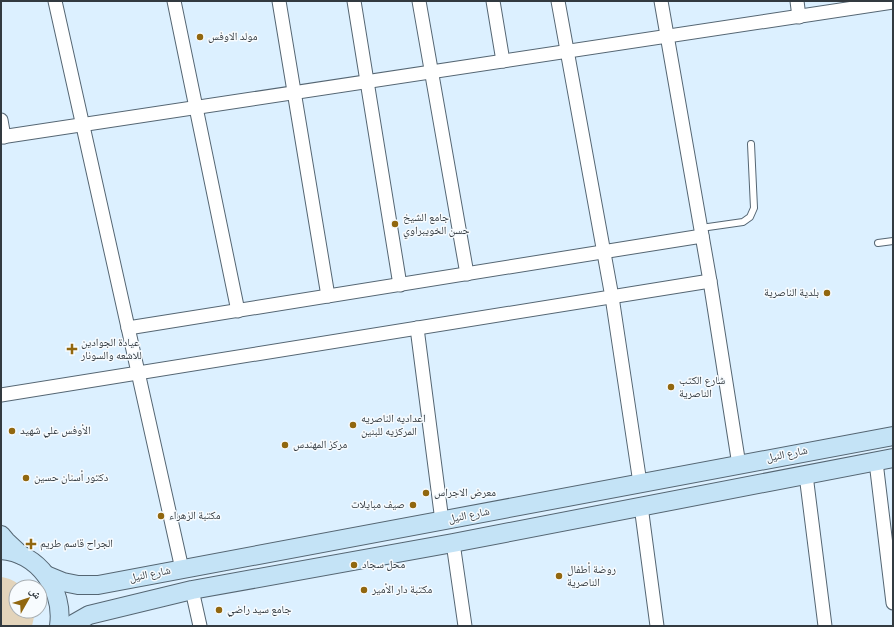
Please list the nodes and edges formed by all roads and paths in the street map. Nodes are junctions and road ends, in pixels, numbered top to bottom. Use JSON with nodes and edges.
{"nodes":[{"id":1,"x":54,"y":1,"type":"edge"},
{"id":2,"x":174,"y":1,"type":"edge"},
{"id":3,"x":279,"y":1,"type":"edge"},
{"id":4,"x":354,"y":1,"type":"edge"},
{"id":5,"x":419,"y":1,"type":"edge"},
{"id":6,"x":493,"y":1,"type":"edge"},
{"id":7,"x":558,"y":1,"type":"edge"},
{"id":8,"x":661,"y":1,"type":"edge"},
{"id":9,"x":797,"y":1,"type":"edge"},
{"id":10,"x":893,"y":2,"type":"edge"},
{"id":11,"x":799,"y":17,"type":"junction"},
{"id":12,"x":667,"y":37,"type":"junction"},
{"id":13,"x":568,"y":52,"type":"junction"},
{"id":14,"x":503,"y":61,"type":"junction"},
{"id":15,"x":431,"y":72,"type":"junction"},
{"id":16,"x":367,"y":82,"type":"junction"},
{"id":17,"x":294,"y":93,"type":"junction"},
{"id":18,"x":196,"y":108,"type":"junction"},
{"id":19,"x":1,"y":120,"type":"edge"},
{"id":20,"x":82,"y":125,"type":"junction"},
{"id":21,"x":3,"y":137,"type":"edge"},
{"id":22,"x":751,"y":144,"type":"dead end"},
{"id":23,"x":701,"y":232,"type":"junction"},
{"id":24,"x":893,"y":241,"type":"edge"},
{"id":25,"x":878,"y":243,"type":"dead end"},
{"id":26,"x":604,"y":252,"type":"junction"},
{"id":27,"x":467,"y":274,"type":"junction"},
{"id":28,"x":710,"y":281,"type":"junction"},
{"id":29,"x":400,"y":285,"type":"junction"},
{"id":30,"x":328,"y":296,"type":"junction"},
{"id":31,"x":612,"y":297,"type":"junction"},
{"id":32,"x":238,"y":311,"type":"junction"},
{"id":33,"x":128,"y":328,"type":"junction"},
{"id":34,"x":416,"y":328,"type":"junction"},
{"id":35,"x":138,"y":373,"type":"junction"},
{"id":36,"x":1,"y":394,"type":"edge"},
{"id":37,"x":893,"y":436,"type":"edge"},
{"id":38,"x":884,"y":460,"type":"edge"},
{"id":39,"x":739,"y":465,"type":"junction"},
{"id":40,"x":806,"y":475,"type":"junction"},
{"id":41,"x":640,"y":483,"type":"junction"},
{"id":42,"x":641,"y":506,"type":"junction"},
{"id":43,"x":442,"y":521,"type":"junction"},
{"id":44,"x":1,"y":535,"type":"edge"},
{"id":45,"x":454,"y":543,"type":"junction"},
{"id":46,"x":1,"y":550,"type":"edge"},
{"id":47,"x":24,"y":556,"type":"junction"},
{"id":48,"x":182,"y":569,"type":"junction"},
{"id":49,"x":46,"y":575,"type":"junction"},
{"id":50,"x":192,"y":590,"type":"junction"},
{"id":51,"x":893,"y":603,"type":"edge"},
{"id":52,"x":59,"y":626,"type":"edge"},
{"id":53,"x":71,"y":626,"type":"edge"},
{"id":54,"x":200,"y":626,"type":"edge"},
{"id":55,"x":465,"y":626,"type":"edge"},
{"id":56,"x":657,"y":626,"type":"edge"},
{"id":57,"x":826,"y":626,"type":"edge"}],
"edges":[{"from":1,"to":20,"type":"street"},
{"from":2,"to":18,"type":"street"},
{"from":3,"to":17,"type":"street"},
{"from":4,"to":16,"type":"street"},
{"from":5,"to":15,"type":"street"},
{"from":6,"to":14,"type":"street"},
{"from":7,"to":13,"type":"street"},
{"from":8,"to":12,"type":"street"},
{"from":9,"to":11,"type":"street"},
{"from":10,"to":11,"type":"street"},
{"from":11,"to":12,"type":"street"},
{"from":12,"to":13,"type":"street"},
{"from":12,"to":23,"type":"street"},
{"from":13,"to":14,"type":"street"},
{"from":13,"to":26,"type":"street"},
{"from":14,"to":15,"type":"street"},
{"from":15,"to":16,"type":"street"},
{"from":15,"to":27,"type":"street"},
{"from":16,"to":17,"type":"street"},
{"from":16,"to":29,"type":"street"},
{"from":17,"to":18,"type":"street"},
{"from":17,"to":30,"type":"street"},
{"from":18,"to":20,"type":"street"},
{"from":18,"to":32,"type":"street"},
{"from":19,"to":21,"type":"street"},
{"from":20,"to":21,"type":"street"},
{"from":20,"to":33,"type":"street"},
{"from":22,"to":23,"type":"lane"},
{"from":23,"to":26,"type":"street"},
{"from":23,"to":28,"type":"street"},
{"from":24,"to":25,"type":"lane"},
{"from":26,"to":27,"type":"street"},
{"from":26,"to":31,"type":"street"},
{"from":27,"to":29,"type":"street"},
{"from":28,"to":31,"type":"street"},
{"from":28,"to":39,"type":"street"},
{"from":29,"to":30,"type":"street"},
{"from":30,"to":32,"type":"street"},
{"from":31,"to":34,"type":"street"},
{"from":31,"to":41,"type":"street"},
{"from":32,"to":33,"type":"street"},
{"from":33,"to":35,"type":"street"},
{"from":34,"to":35,"type":"street"},
{"from":34,"to":43,"type":"street"},
{"from":35,"to":36,"type":"street"},
{"from":35,"to":48,"type":"street"},
{"from":37,"to":39,"type":"main road","name":"شارع النيل"},
{"from":38,"to":40,"type":"main road","name":"شارع النيل"},
{"from":38,"to":51,"type":"street"},
{"from":39,"to":41,"type":"main road","name":"شارع النيل"},
{"from":40,"to":42,"type":"main road","name":"شارع النيل"},
{"from":40,"to":57,"type":"street"},
{"from":41,"to":43,"type":"main road","name":"شارع النيل"},
{"from":42,"to":45,"type":"main road","name":"شارع النيل"},
{"from":42,"to":56,"type":"street"},
{"from":43,"to":48,"type":"main road","name":"شارع النيل"},
{"from":44,"to":47,"type":"main road"},
{"from":45,"to":50,"type":"main road","name":"شارع النيل"},
{"from":45,"to":55,"type":"street"},
{"from":46,"to":47,"type":"main road"},
{"from":47,"to":49,"type":"main road"},
{"from":48,"to":49,"type":"main road","name":"شارع النيل"},
{"from":49,"to":52,"type":"main road"},
{"from":50,"to":53,"type":"main road","name":"شارع النيل"},
{"from":50,"to":54,"type":"street"}]}
